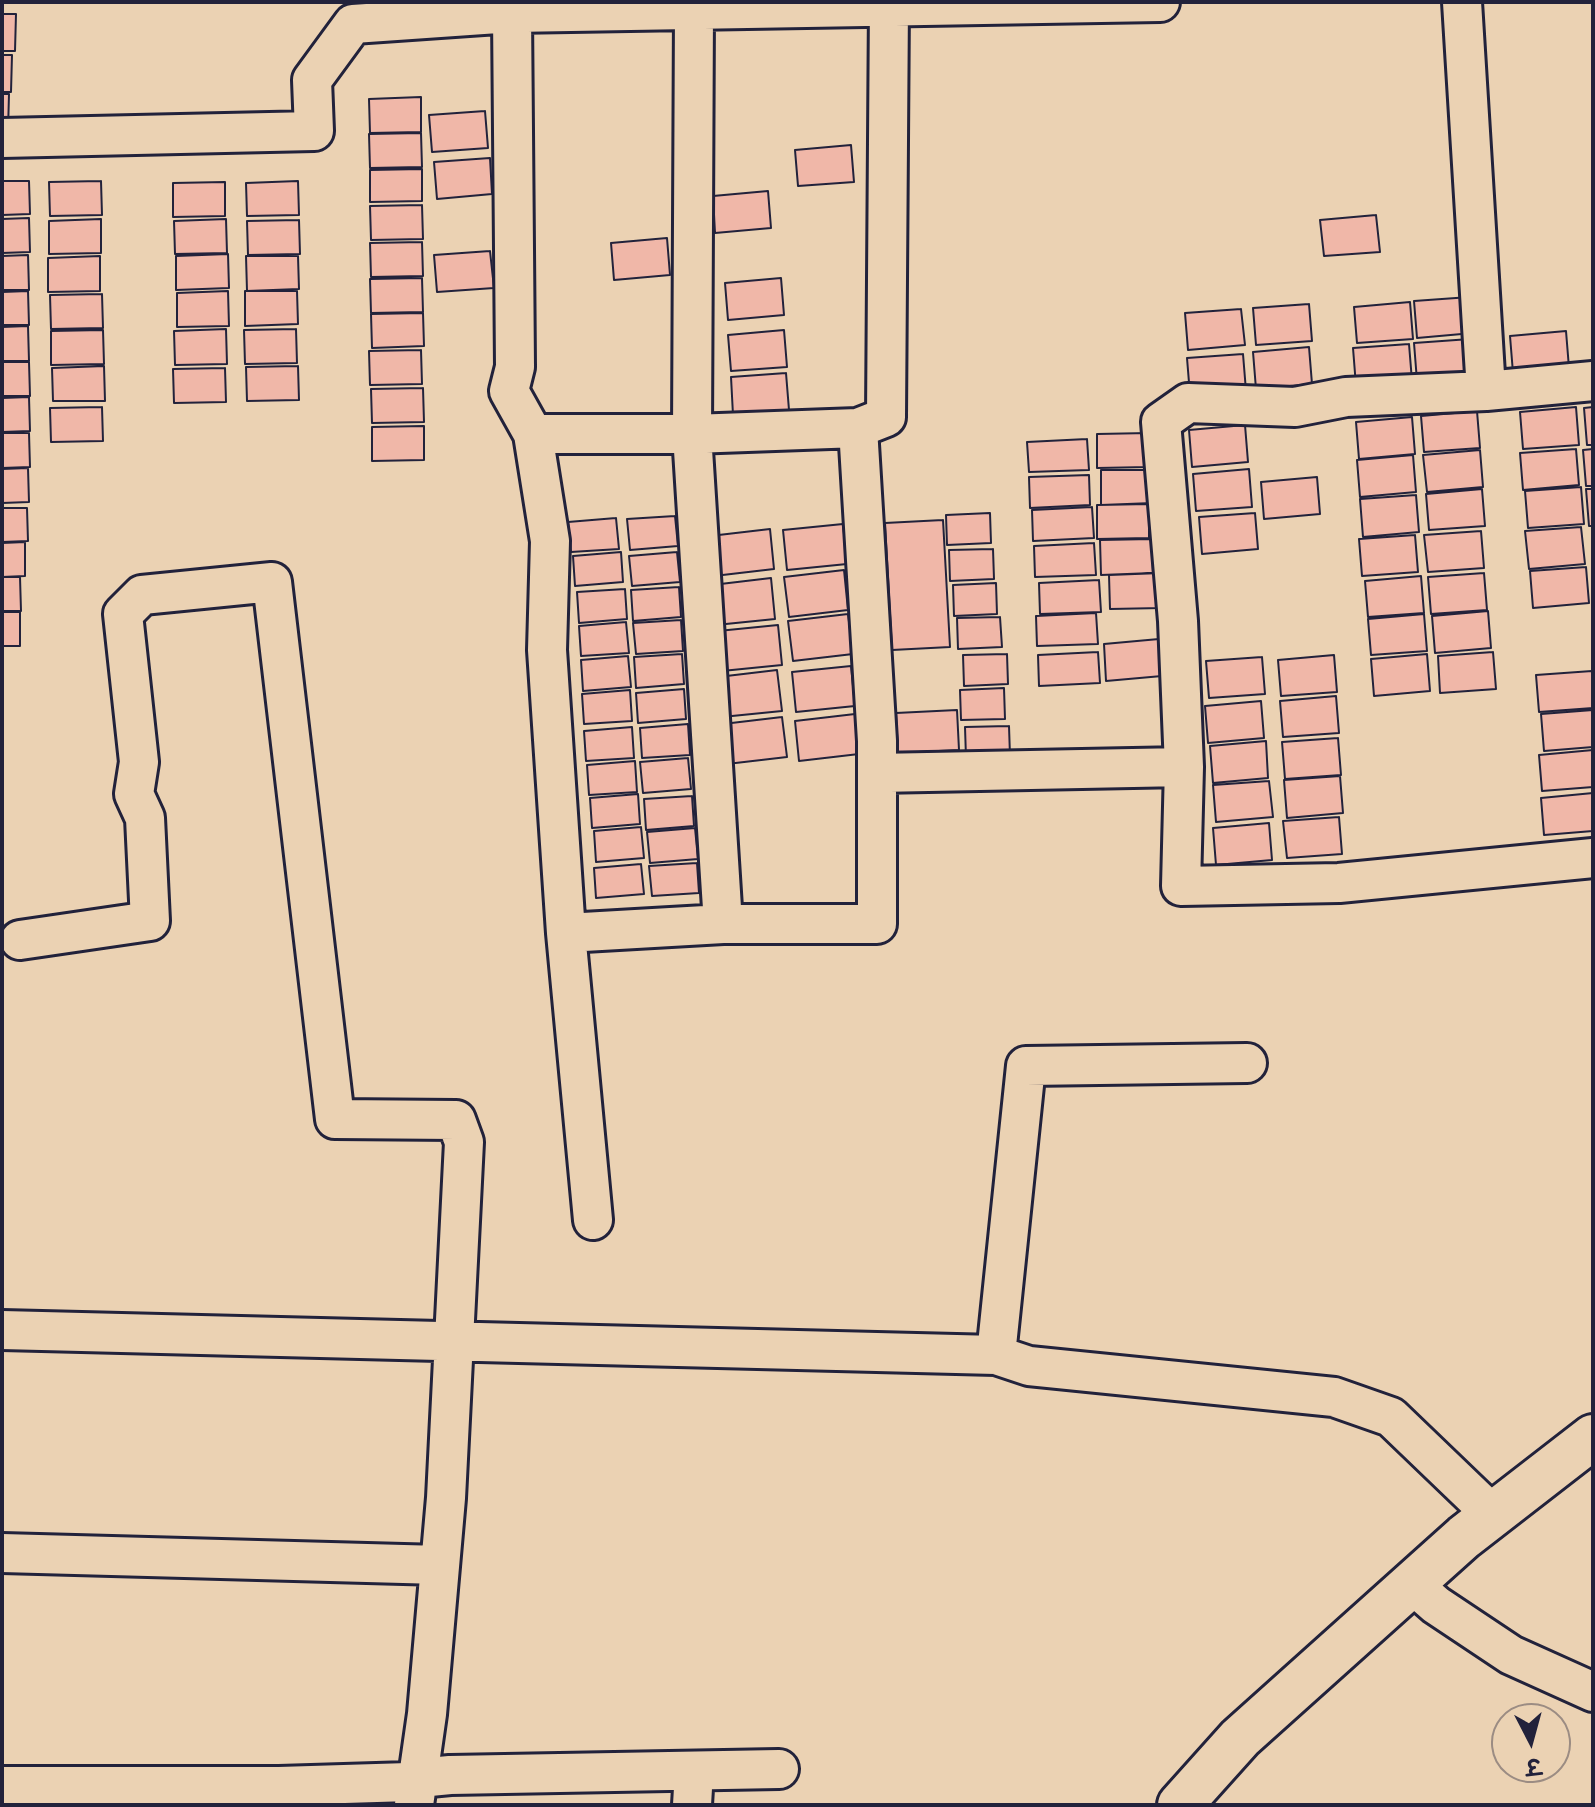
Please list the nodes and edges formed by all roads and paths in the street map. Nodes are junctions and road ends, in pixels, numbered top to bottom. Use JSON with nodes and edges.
{"nodes":[{"id":1,"x":1160,"y":2,"type":"edge"},
{"id":2,"x":1462,"y":2,"type":"edge"},
{"id":3,"x":889,"y":5,"type":"edge"},
{"id":4,"x":694,"y":10,"type":"junction"},
{"id":5,"x":512,"y":13,"type":"junction"},
{"id":6,"x":2,"y":138,"type":"edge"},
{"id":7,"x":1593,"y":381,"type":"edge"},
{"id":8,"x":1486,"y":391,"type":"junction"},
{"id":9,"x":858,"y":428,"type":"junction"},
{"id":10,"x":533,"y":434,"type":"junction"},
{"id":11,"x":692,"y":434,"type":"junction"},
{"id":12,"x":1184,"y":767,"type":"junction"},
{"id":13,"x":877,"y":773,"type":"junction"},
{"id":14,"x":1593,"y":858,"type":"edge"},
{"id":15,"x":723,"y":924,"type":"junction"},
{"id":16,"x":566,"y":933,"type":"junction"},
{"id":17,"x":20,"y":940,"type":"dead end"},
{"id":18,"x":1247,"y":1063,"type":"dead end"},
{"id":19,"x":593,"y":1220,"type":"dead end"},
{"id":20,"x":2,"y":1330,"type":"edge"},
{"id":21,"x":456,"y":1340,"type":"junction"},
{"id":22,"x":996,"y":1355,"type":"junction"},
{"id":23,"x":1593,"y":1437,"type":"edge"},
{"id":24,"x":1493,"y":1515,"type":"junction"},
{"id":25,"x":2,"y":1553,"type":"edge"},
{"id":26,"x":440,"y":1565,"type":"junction"},
{"id":27,"x":1412,"y":1584,"type":"junction"},
{"id":28,"x":1593,"y":1692,"type":"edge"},
{"id":29,"x":779,"y":1769,"type":"dead end"},
{"id":30,"x":2,"y":1786,"type":"edge"},
{"id":31,"x":693,"y":1788,"type":"edge"},
{"id":32,"x":417,"y":1791,"type":"edge"},
{"id":33,"x":1180,"y":1805,"type":"edge"}],
"edges":[{"from":1,"to":3,"type":"street"},
{"from":2,"to":8,"type":"street"},
{"from":3,"to":4,"type":"street"},
{"from":3,"to":9,"type":"street"},
{"from":4,"to":5,"type":"street"},
{"from":4,"to":11,"type":"street"},
{"from":5,"to":6,"type":"street"},
{"from":5,"to":10,"type":"street"},
{"from":7,"to":8,"type":"street"},
{"from":8,"to":12,"type":"street"},
{"from":9,"to":11,"type":"street"},
{"from":9,"to":13,"type":"street"},
{"from":10,"to":11,"type":"street"},
{"from":10,"to":16,"type":"street"},
{"from":11,"to":15,"type":"street"},
{"from":12,"to":13,"type":"street"},
{"from":12,"to":14,"type":"street"},
{"from":13,"to":15,"type":"street"},
{"from":15,"to":16,"type":"street"},
{"from":16,"to":19,"type":"street"},
{"from":17,"to":21,"type":"street"},
{"from":18,"to":22,"type":"street"},
{"from":20,"to":21,"type":"street"},
{"from":21,"to":22,"type":"street"},
{"from":21,"to":26,"type":"street"},
{"from":22,"to":24,"type":"street"},
{"from":23,"to":24,"type":"street"},
{"from":24,"to":27,"type":"street"},
{"from":25,"to":26,"type":"street"},
{"from":26,"to":32,"type":"street"},
{"from":27,"to":28,"type":"street"},
{"from":27,"to":33,"type":"street"},
{"from":29,"to":31,"type":"street"},
{"from":30,"to":32,"type":"street"},
{"from":31,"to":32,"type":"street"}]}
